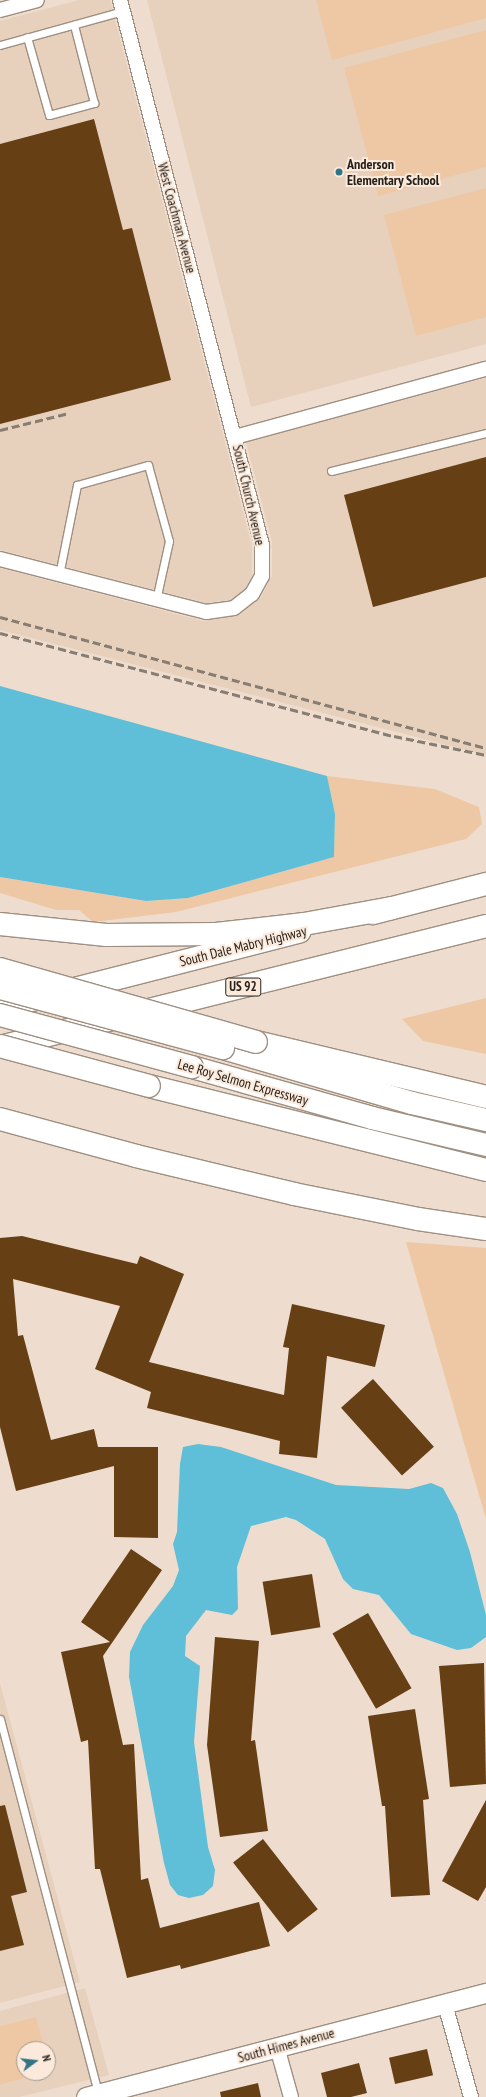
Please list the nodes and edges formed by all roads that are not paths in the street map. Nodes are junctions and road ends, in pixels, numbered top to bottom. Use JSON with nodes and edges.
{"nodes":[{"id":1,"x":37,"y":0,"type":"edge"},
{"id":2,"x":121,"y":6,"type":"edge"},
{"id":3,"x":0,"y":10,"type":"edge"},
{"id":4,"x":74,"y":25,"type":"junction"},
{"id":5,"x":27,"y":37,"type":"junction"},
{"id":6,"x":0,"y":45,"type":"edge"},
{"id":7,"x":486,"y":369,"type":"edge"},
{"id":8,"x":486,"y":433,"type":"edge"},
{"id":9,"x":235,"y":436,"type":"junction"},
{"id":10,"x":331,"y":471,"type":"dead end"},
{"id":11,"x":0,"y":559,"type":"edge"},
{"id":12,"x":59,"y":575,"type":"junction"},
{"id":13,"x":156,"y":601,"type":"junction"},
{"id":14,"x":486,"y":884,"type":"edge"},
{"id":15,"x":392,"y":908,"type":"junction"},
{"id":16,"x":0,"y":924,"type":"edge"},
{"id":17,"x":486,"y":926,"type":"edge"},
{"id":18,"x":0,"y":969,"type":"edge"},
{"id":19,"x":0,"y":988,"type":"edge"},
{"id":20,"x":0,"y":1008,"type":"edge"},
{"id":21,"x":0,"y":1015,"type":"edge"},
{"id":22,"x":0,"y":1046,"type":"edge"},
{"id":23,"x":486,"y":1096,"type":"edge"},
{"id":24,"x":0,"y":1120,"type":"edge"},
{"id":25,"x":486,"y":1120,"type":"edge"},
{"id":26,"x":486,"y":1145,"type":"edge"},
{"id":27,"x":486,"y":1170,"type":"edge"},
{"id":28,"x":486,"y":1229,"type":"edge"},
{"id":29,"x":0,"y":1719,"type":"edge"},
{"id":30,"x":486,"y":1993,"type":"edge"},
{"id":31,"x":445,"y":2004,"type":"junction"},
{"id":32,"x":277,"y":2047,"type":"junction"},
{"id":33,"x":103,"y":2095,"type":"edge"},
{"id":34,"x":291,"y":2097,"type":"edge"},
{"id":35,"x":471,"y":2097,"type":"edge"}],
"edges":[{"from":1,"to":3,"type":"street"},
{"from":2,"to":4,"type":"lane"},
{"from":2,"to":9,"type":"street","name":"West Coachman Avenue"},
{"from":4,"to":5,"type":"lane"},
{"from":4,"to":5,"type":"lane"},
{"from":5,"to":6,"type":"lane"},
{"from":7,"to":9,"type":"street","name":"South Church Avenue"},
{"from":8,"to":10,"type":"lane"},
{"from":9,"to":13,"type":"street","name":"South Church Avenue"},
{"from":11,"to":12,"type":"street","name":"South Church Avenue"},
{"from":12,"to":13,"type":"street","name":"South Church Avenue"},
{"from":12,"to":13,"type":"lane"},
{"from":14,"to":15,"type":"main road","name":"South Dale Mabry Highway"},
{"from":15,"to":16,"type":"main road"},
{"from":15,"to":20,"type":"main road","name":"South Dale Mabry Highway"},
{"from":17,"to":22,"type":"main road","number":"US 92"},
{"from":18,"to":23,"type":"main road","bridge":true},
{"from":19,"to":25,"type":"main road","bridge":true},
{"from":21,"to":26,"type":"main road","name":"Lee Roy Selmon Expressway","bridge":true},
{"from":22,"to":27,"type":"main road","bridge":true},
{"from":24,"to":28,"type":"main road"},
{"from":29,"to":33,"type":"lane"},
{"from":30,"to":31,"type":"street","name":"South Himes Avenue"},
{"from":31,"to":32,"type":"street","name":"South Himes Avenue"},
{"from":31,"to":35,"type":"street"},
{"from":32,"to":33,"type":"street","name":"South Himes Avenue"},
{"from":32,"to":34,"type":"street"}]}
